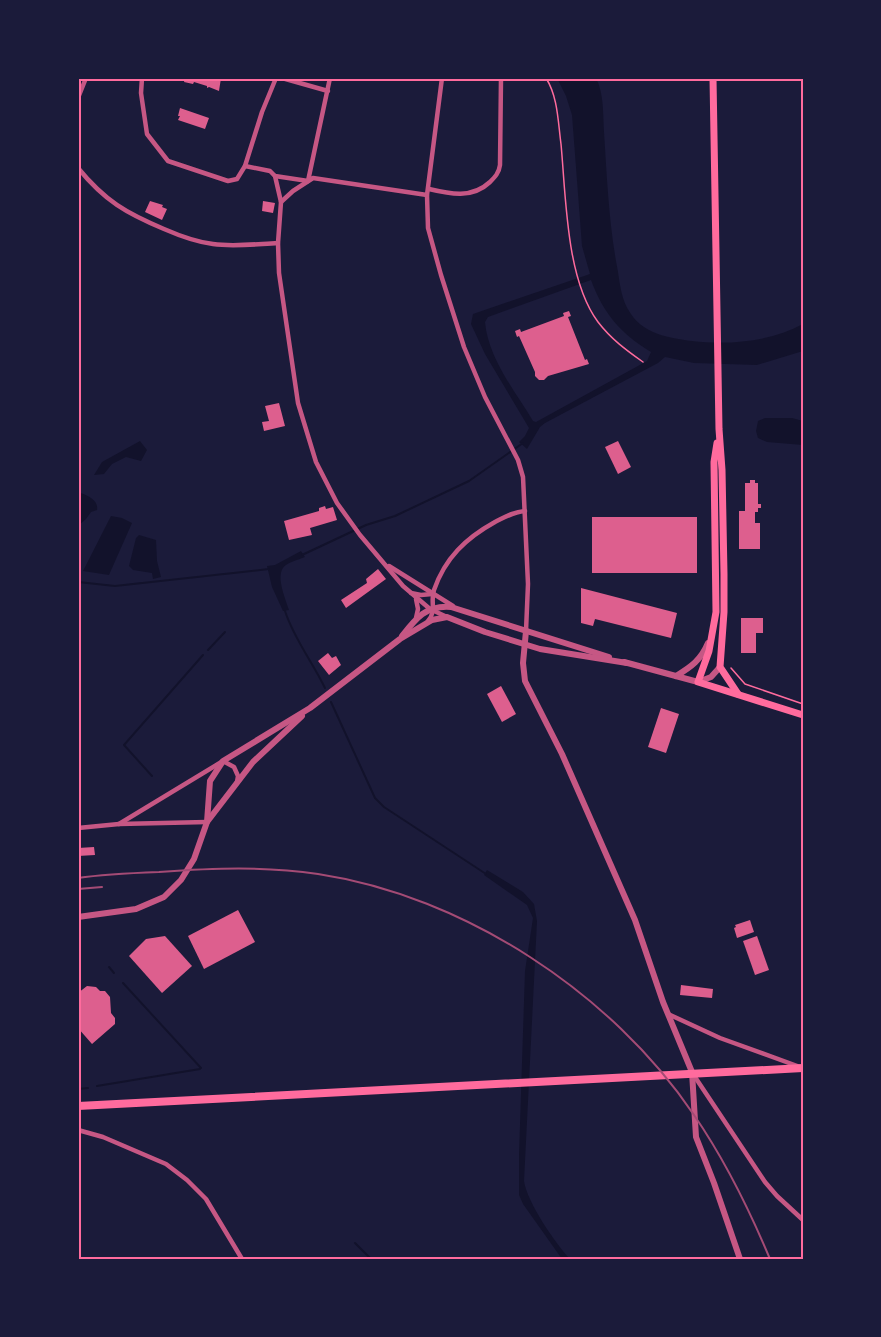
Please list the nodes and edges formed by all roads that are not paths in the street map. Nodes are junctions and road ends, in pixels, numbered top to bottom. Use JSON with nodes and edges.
{"nodes":[{"id":1,"x":86,"y":78,"type":"edge"},
{"id":2,"x":142,"y":78,"type":"edge"},
{"id":3,"x":276,"y":78,"type":"edge"},
{"id":4,"x":282,"y":78,"type":"edge"},
{"id":5,"x":330,"y":78,"type":"edge"},
{"id":6,"x":442,"y":78,"type":"edge"},
{"id":7,"x":501,"y":78,"type":"edge"},
{"id":8,"x":713,"y":78,"type":"edge"},
{"id":9,"x":328,"y":91,"type":"junction"},
{"id":10,"x":78,"y":98,"type":"edge"},
{"id":11,"x":245,"y":166,"type":"junction"},
{"id":12,"x":78,"y":168,"type":"edge"},
{"id":13,"x":275,"y":176,"type":"junction"},
{"id":14,"x":308,"y":181,"type":"junction"},
{"id":15,"x":429,"y":189,"type":"junction"},
{"id":16,"x":427,"y":195,"type":"junction"},
{"id":17,"x":281,"y":202,"type":"junction"},
{"id":18,"x":278,"y":243,"type":"junction"},
{"id":19,"x":525,"y":511,"type":"junction"},
{"id":20,"x":386,"y":564,"type":"junction"},
{"id":21,"x":720,"y":588,"type":"junction"},
{"id":22,"x":408,"y":591,"type":"junction"},
{"id":23,"x":432,"y":594,"type":"junction"},
{"id":24,"x":416,"y":599,"type":"junction"},
{"id":25,"x":432,"y":609,"type":"junction"},
{"id":26,"x":458,"y":609,"type":"junction"},
{"id":27,"x":447,"y":617,"type":"junction"},
{"id":28,"x":416,"y":618,"type":"junction"},
{"id":29,"x":428,"y":622,"type":"junction"},
{"id":30,"x":526,"y":632,"type":"junction"},
{"id":31,"x":712,"y":635,"type":"junction"},
{"id":32,"x":400,"y":639,"type":"junction"},
{"id":33,"x":524,"y":645,"type":"junction"},
{"id":34,"x":627,"y":663,"type":"junction"},
{"id":35,"x":720,"y":667,"type":"junction"},
{"id":36,"x":676,"y":676,"type":"junction"},
{"id":37,"x":698,"y":682,"type":"junction"},
{"id":38,"x":738,"y":694,"type":"junction"},
{"id":39,"x":310,"y":708,"type":"junction"},
{"id":40,"x":803,"y":715,"type":"edge"},
{"id":41,"x":224,"y":761,"type":"junction"},
{"id":42,"x":237,"y":782,"type":"junction"},
{"id":43,"x":207,"y":822,"type":"junction"},
{"id":44,"x":119,"y":824,"type":"junction"},
{"id":45,"x":78,"y":828,"type":"edge"},
{"id":46,"x":78,"y":917,"type":"edge"},
{"id":47,"x":668,"y":1014,"type":"junction"},
{"id":48,"x":803,"y":1068,"type":"edge"},
{"id":49,"x":692,"y":1072,"type":"junction"},
{"id":50,"x":78,"y":1106,"type":"edge"},
{"id":51,"x":78,"y":1130,"type":"edge"},
{"id":52,"x":803,"y":1220,"type":"edge"},
{"id":53,"x":242,"y":1259,"type":"edge"},
{"id":54,"x":740,"y":1259,"type":"edge"}],
"edges":[{"from":1,"to":10,"type":"street"},
{"from":2,"to":11,"type":"street"},
{"from":3,"to":11,"type":"street"},
{"from":4,"to":9,"type":"street"},
{"from":5,"to":9,"type":"street"},
{"from":6,"to":15,"type":"street"},
{"from":7,"to":15,"type":"street"},
{"from":8,"to":21,"type":"main road"},
{"from":9,"to":14,"type":"street"},
{"from":11,"to":13,"type":"street"},
{"from":12,"to":18,"type":"street"},
{"from":13,"to":14,"type":"street"},
{"from":13,"to":17,"type":"street"},
{"from":14,"to":16,"type":"street"},
{"from":14,"to":17,"type":"street"},
{"from":15,"to":16,"type":"street"},
{"from":16,"to":19,"type":"street"},
{"from":17,"to":18,"type":"street"},
{"from":18,"to":20,"type":"street"},
{"from":19,"to":23,"type":"street"},
{"from":19,"to":30,"type":"street"},
{"from":20,"to":22,"type":"street"},
{"from":20,"to":23,"type":"street"},
{"from":21,"to":31,"type":"main road"},
{"from":21,"to":35,"type":"main road"},
{"from":22,"to":23,"type":"street"},
{"from":22,"to":24,"type":"street"},
{"from":23,"to":25,"type":"street"},
{"from":23,"to":26,"type":"street"},
{"from":24,"to":25,"type":"street"},
{"from":24,"to":28,"type":"street"},
{"from":25,"to":26,"type":"street"},
{"from":25,"to":27,"type":"street"},
{"from":25,"to":28,"type":"street"},
{"from":25,"to":29,"type":"street"},
{"from":26,"to":30,"type":"street"},
{"from":27,"to":29,"type":"street"},
{"from":27,"to":33,"type":"street"},
{"from":28,"to":32,"type":"street"},
{"from":29,"to":32,"type":"street"},
{"from":30,"to":33,"type":"street"},
{"from":30,"to":34,"type":"street"},
{"from":31,"to":36,"type":"street"},
{"from":31,"to":37,"type":"main road"},
{"from":32,"to":39,"type":"street"},
{"from":33,"to":34,"type":"street"},
{"from":33,"to":47,"type":"street"},
{"from":34,"to":36,"type":"street"},
{"from":35,"to":37,"type":"street"},
{"from":35,"to":38,"type":"main road"},
{"from":36,"to":37,"type":"street"},
{"from":37,"to":38,"type":"main road"},
{"from":38,"to":40,"type":"main road"},
{"from":39,"to":41,"type":"street"},
{"from":39,"to":42,"type":"street"},
{"from":41,"to":42,"type":"street"},
{"from":41,"to":43,"type":"street"},
{"from":41,"to":44,"type":"street"},
{"from":42,"to":43,"type":"street"},
{"from":43,"to":44,"type":"street"},
{"from":43,"to":46,"type":"street"},
{"from":44,"to":45,"type":"street"},
{"from":47,"to":48,"type":"street"},
{"from":47,"to":49,"type":"street"},
{"from":48,"to":50,"type":"main road"},
{"from":49,"to":52,"type":"street"},
{"from":49,"to":54,"type":"street"},
{"from":51,"to":53,"type":"street"}]}
